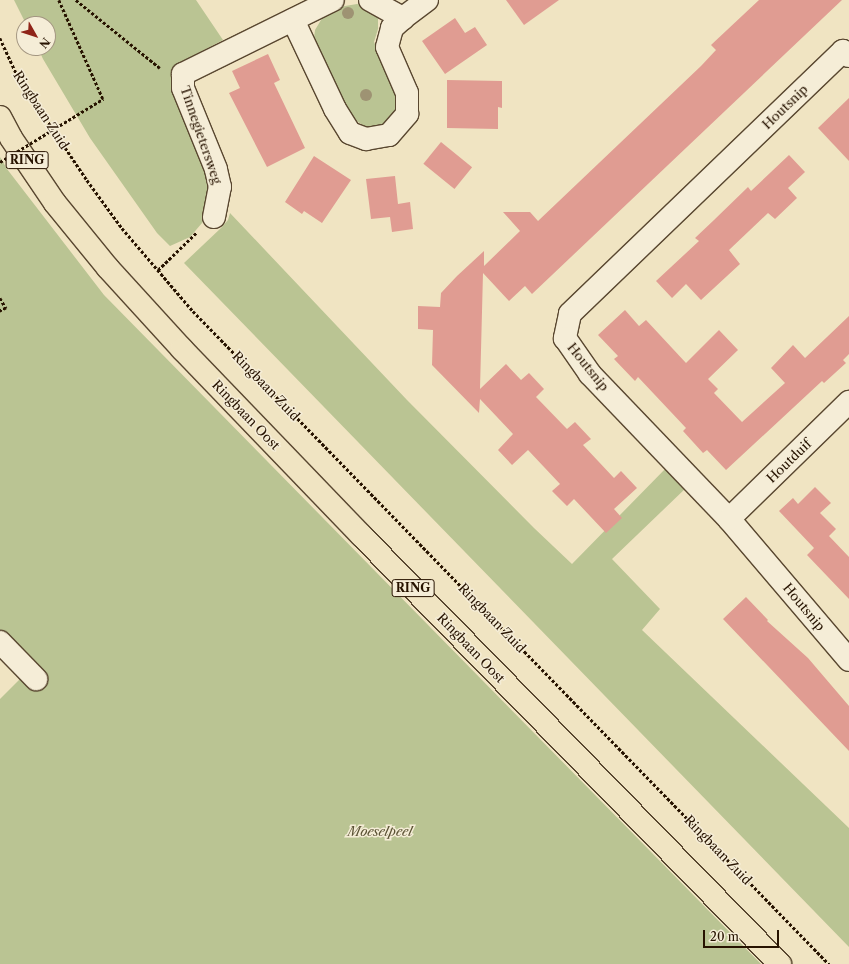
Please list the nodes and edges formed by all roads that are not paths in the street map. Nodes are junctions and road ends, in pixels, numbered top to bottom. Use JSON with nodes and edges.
{"nodes":[{"id":1,"x":333,"y":0,"type":"edge"},
{"id":2,"x":370,"y":0,"type":"edge"},
{"id":3,"x":427,"y":0,"type":"edge"},
{"id":4,"x":403,"y":18,"type":"junction"},
{"id":5,"x":293,"y":20,"type":"junction"},
{"id":6,"x":847,"y":50,"type":"edge"},
{"id":7,"x":0,"y":117,"type":"edge"},
{"id":8,"x":214,"y":217,"type":"road end"},
{"id":9,"x":849,"y":402,"type":"edge"},
{"id":10,"x":729,"y":519,"type":"junction"},
{"id":11,"x":0,"y":642,"type":"edge"},
{"id":12,"x":849,"y":660,"type":"edge"},
{"id":13,"x":36,"y":679,"type":"dead end"},
{"id":14,"x":780,"y":964,"type":"edge"}],
"edges":[{"from":1,"to":5,"type":"street","name":"Tinnegietersweg"},
{"from":2,"to":4,"type":"street"},
{"from":3,"to":4,"type":"street"},
{"from":4,"to":5,"type":"street"},
{"from":5,"to":8,"type":"street","name":"Tinnegietersweg"},
{"from":6,"to":10,"type":"street","name":"Houtsnip"},
{"from":7,"to":14,"type":"main road","name":"Ringbaan Oost","number":"RING"},
{"from":9,"to":10,"type":"street","name":"Houtduif"},
{"from":10,"to":12,"type":"street","name":"Houtsnip"},
{"from":11,"to":13,"type":"street"}]}
